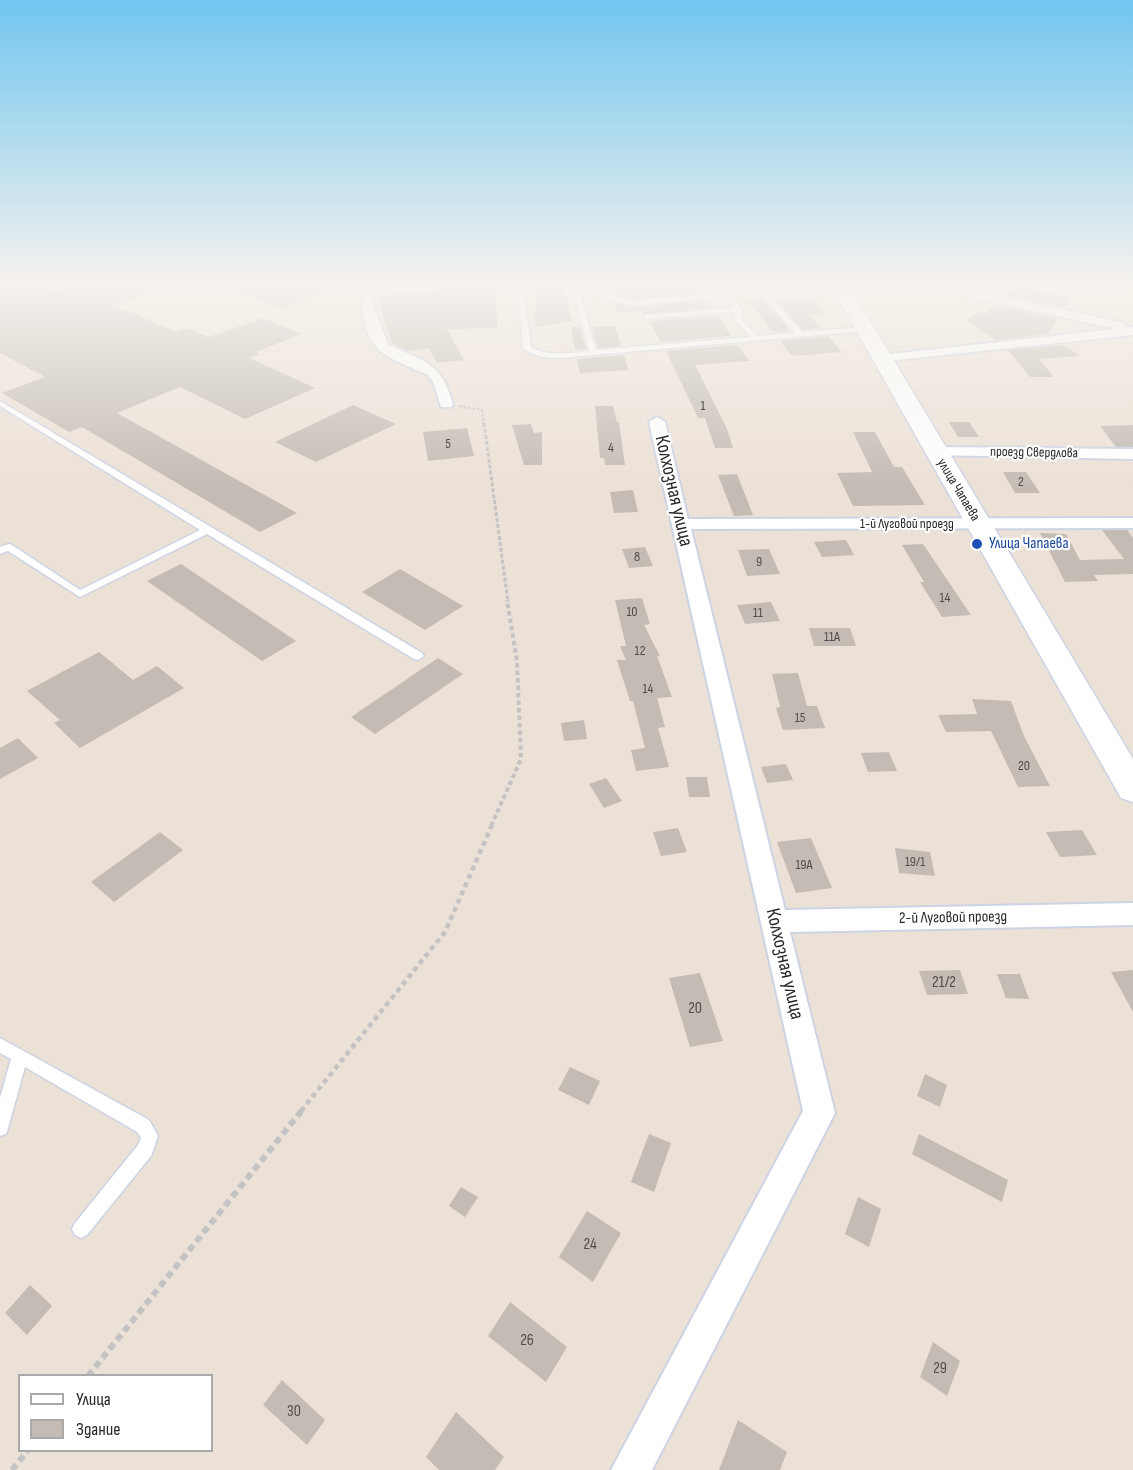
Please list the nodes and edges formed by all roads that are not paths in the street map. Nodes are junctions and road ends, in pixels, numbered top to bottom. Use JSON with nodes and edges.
{"nodes":[{"id":1,"x":394,"y":353,"type":"edge"},
{"id":2,"x":535,"y":353,"type":"edge"},
{"id":3,"x":593,"y":353,"type":"joint"},
{"id":4,"x":598,"y":353,"type":"edge"},
{"id":5,"x":878,"y":353,"type":"edge"},
{"id":6,"x":937,"y":353,"type":"edge"},
{"id":7,"x":882,"y":359,"type":"junction"},
{"id":8,"x":0,"y":403,"type":"edge"},
{"id":9,"x":446,"y":404,"type":"road end"},
{"id":10,"x":657,"y":422,"type":"dead end"},
{"id":11,"x":936,"y":452,"type":"junction"},
{"id":12,"x":1133,"y":454,"type":"edge"},
{"id":13,"x":1133,"y":523,"type":"edge"},
{"id":14,"x":681,"y":524,"type":"junction"},
{"id":15,"x":979,"y":524,"type":"junction"},
{"id":16,"x":207,"y":530,"type":"junction"},
{"id":17,"x":0,"y":551,"type":"edge"},
{"id":18,"x":418,"y":656,"type":"dead end"},
{"id":19,"x":1133,"y":789,"type":"edge"},
{"id":20,"x":1133,"y":914,"type":"edge"},
{"id":21,"x":774,"y":921,"type":"junction"},
{"id":22,"x":0,"y":1045,"type":"edge"},
{"id":23,"x":20,"y":1056,"type":"junction"},
{"id":24,"x":0,"y":1128,"type":"edge"},
{"id":25,"x":81,"y":1229,"type":"dead end"},
{"id":26,"x":631,"y":1470,"type":"edge"}],
"edges":[{"from":1,"to":9,"type":"street"},
{"from":2,"to":3,"type":"lane"},
{"from":3,"to":4,"type":"lane"},
{"from":5,"to":7,"type":"street","name":"улица Чапаева"},
{"from":6,"to":7,"type":"street"},
{"from":7,"to":11,"type":"street","name":"улица Чапаева"},
{"from":8,"to":16,"type":"lane"},
{"from":10,"to":14,"type":"street","name":"Колхозная улица"},
{"from":11,"to":12,"type":"street","name":"проезд Свердлова"},
{"from":11,"to":15,"type":"street","name":"улица Чапаева"},
{"from":13,"to":15,"type":"street","name":"1-й Луговой проезд"},
{"from":14,"to":15,"type":"street","name":"1-й Луговой проезд"},
{"from":14,"to":21,"type":"street","name":"Колхозная улица"},
{"from":15,"to":19,"type":"street","name":"улица Чапаева"},
{"from":16,"to":17,"type":"lane"},
{"from":16,"to":18,"type":"lane"},
{"from":20,"to":21,"type":"street","name":"2-й Луговой проезд"},
{"from":21,"to":26,"type":"street","name":"Колхозная улица"},
{"from":22,"to":23,"type":"lane"},
{"from":23,"to":24,"type":"lane"},
{"from":23,"to":25,"type":"lane"}]}
